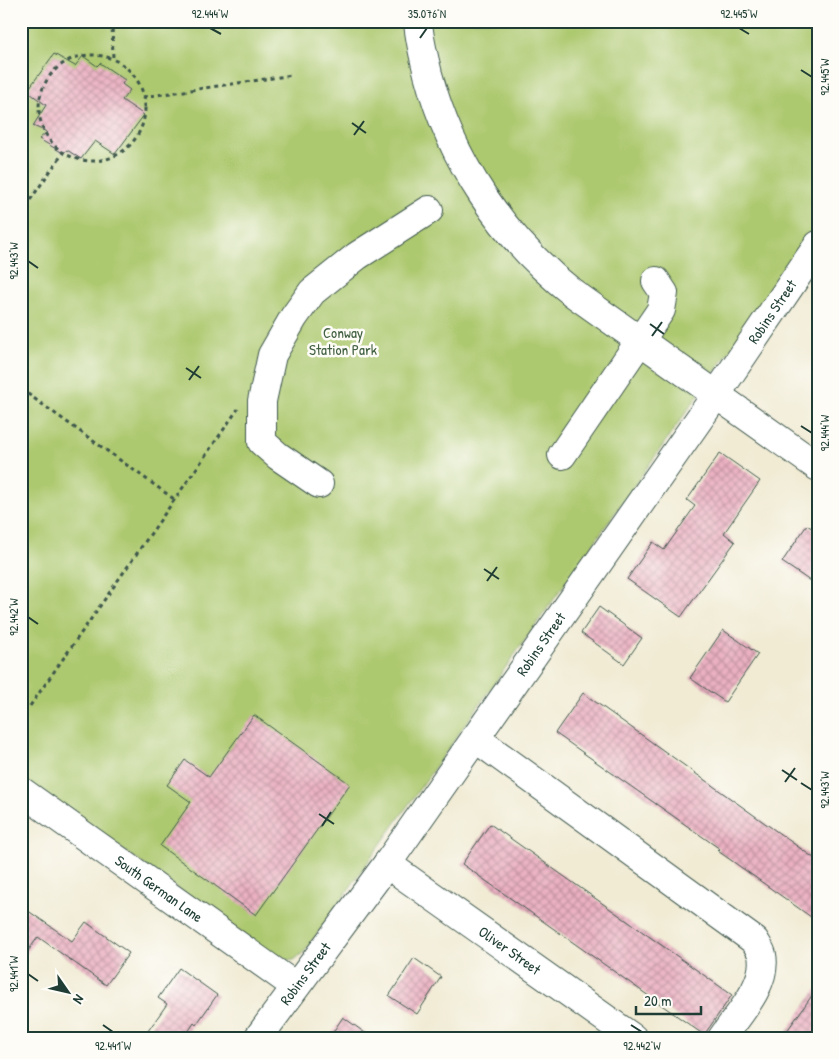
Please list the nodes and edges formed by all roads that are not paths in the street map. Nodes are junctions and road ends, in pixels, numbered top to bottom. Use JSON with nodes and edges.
{"nodes":[{"id":1,"x":418,"y":21,"type":"edge"},
{"id":2,"x":430,"y":210,"type":"dead end"},
{"id":3,"x":818,"y":245,"type":"edge"},
{"id":4,"x":656,"y":281,"type":"dead end"},
{"id":5,"x":640,"y":342,"type":"junction"},
{"id":6,"x":716,"y":395,"type":"junction"},
{"id":7,"x":562,"y":455,"type":"dead end"},
{"id":8,"x":818,"y":467,"type":"edge"},
{"id":9,"x":319,"y":484,"type":"dead end"},
{"id":10,"x":475,"y":738,"type":"junction"},
{"id":11,"x":21,"y":791,"type":"edge"},
{"id":12,"x":387,"y":864,"type":"junction"},
{"id":13,"x":295,"y":986,"type":"junction"},
{"id":14,"x":258,"y":1038,"type":"edge"},
{"id":15,"x":633,"y":1038,"type":"edge"},
{"id":16,"x":722,"y":1038,"type":"edge"}],
"edges":[{"from":1,"to":5,"type":"street"},
{"from":2,"to":9,"type":"street"},
{"from":3,"to":6,"type":"street","name":"Robins Street"},
{"from":4,"to":5,"type":"street"},
{"from":5,"to":6,"type":"street"},
{"from":5,"to":7,"type":"street"},
{"from":6,"to":8,"type":"street"},
{"from":6,"to":10,"type":"street","name":"Robins Street"},
{"from":10,"to":12,"type":"street","name":"Robins Street"},
{"from":10,"to":16,"type":"street"},
{"from":11,"to":13,"type":"street","name":"South German Lane"},
{"from":12,"to":13,"type":"street","name":"Robins Street"},
{"from":12,"to":15,"type":"street","name":"Oliver Street"},
{"from":13,"to":14,"type":"street","name":"Robins Street"}]}
